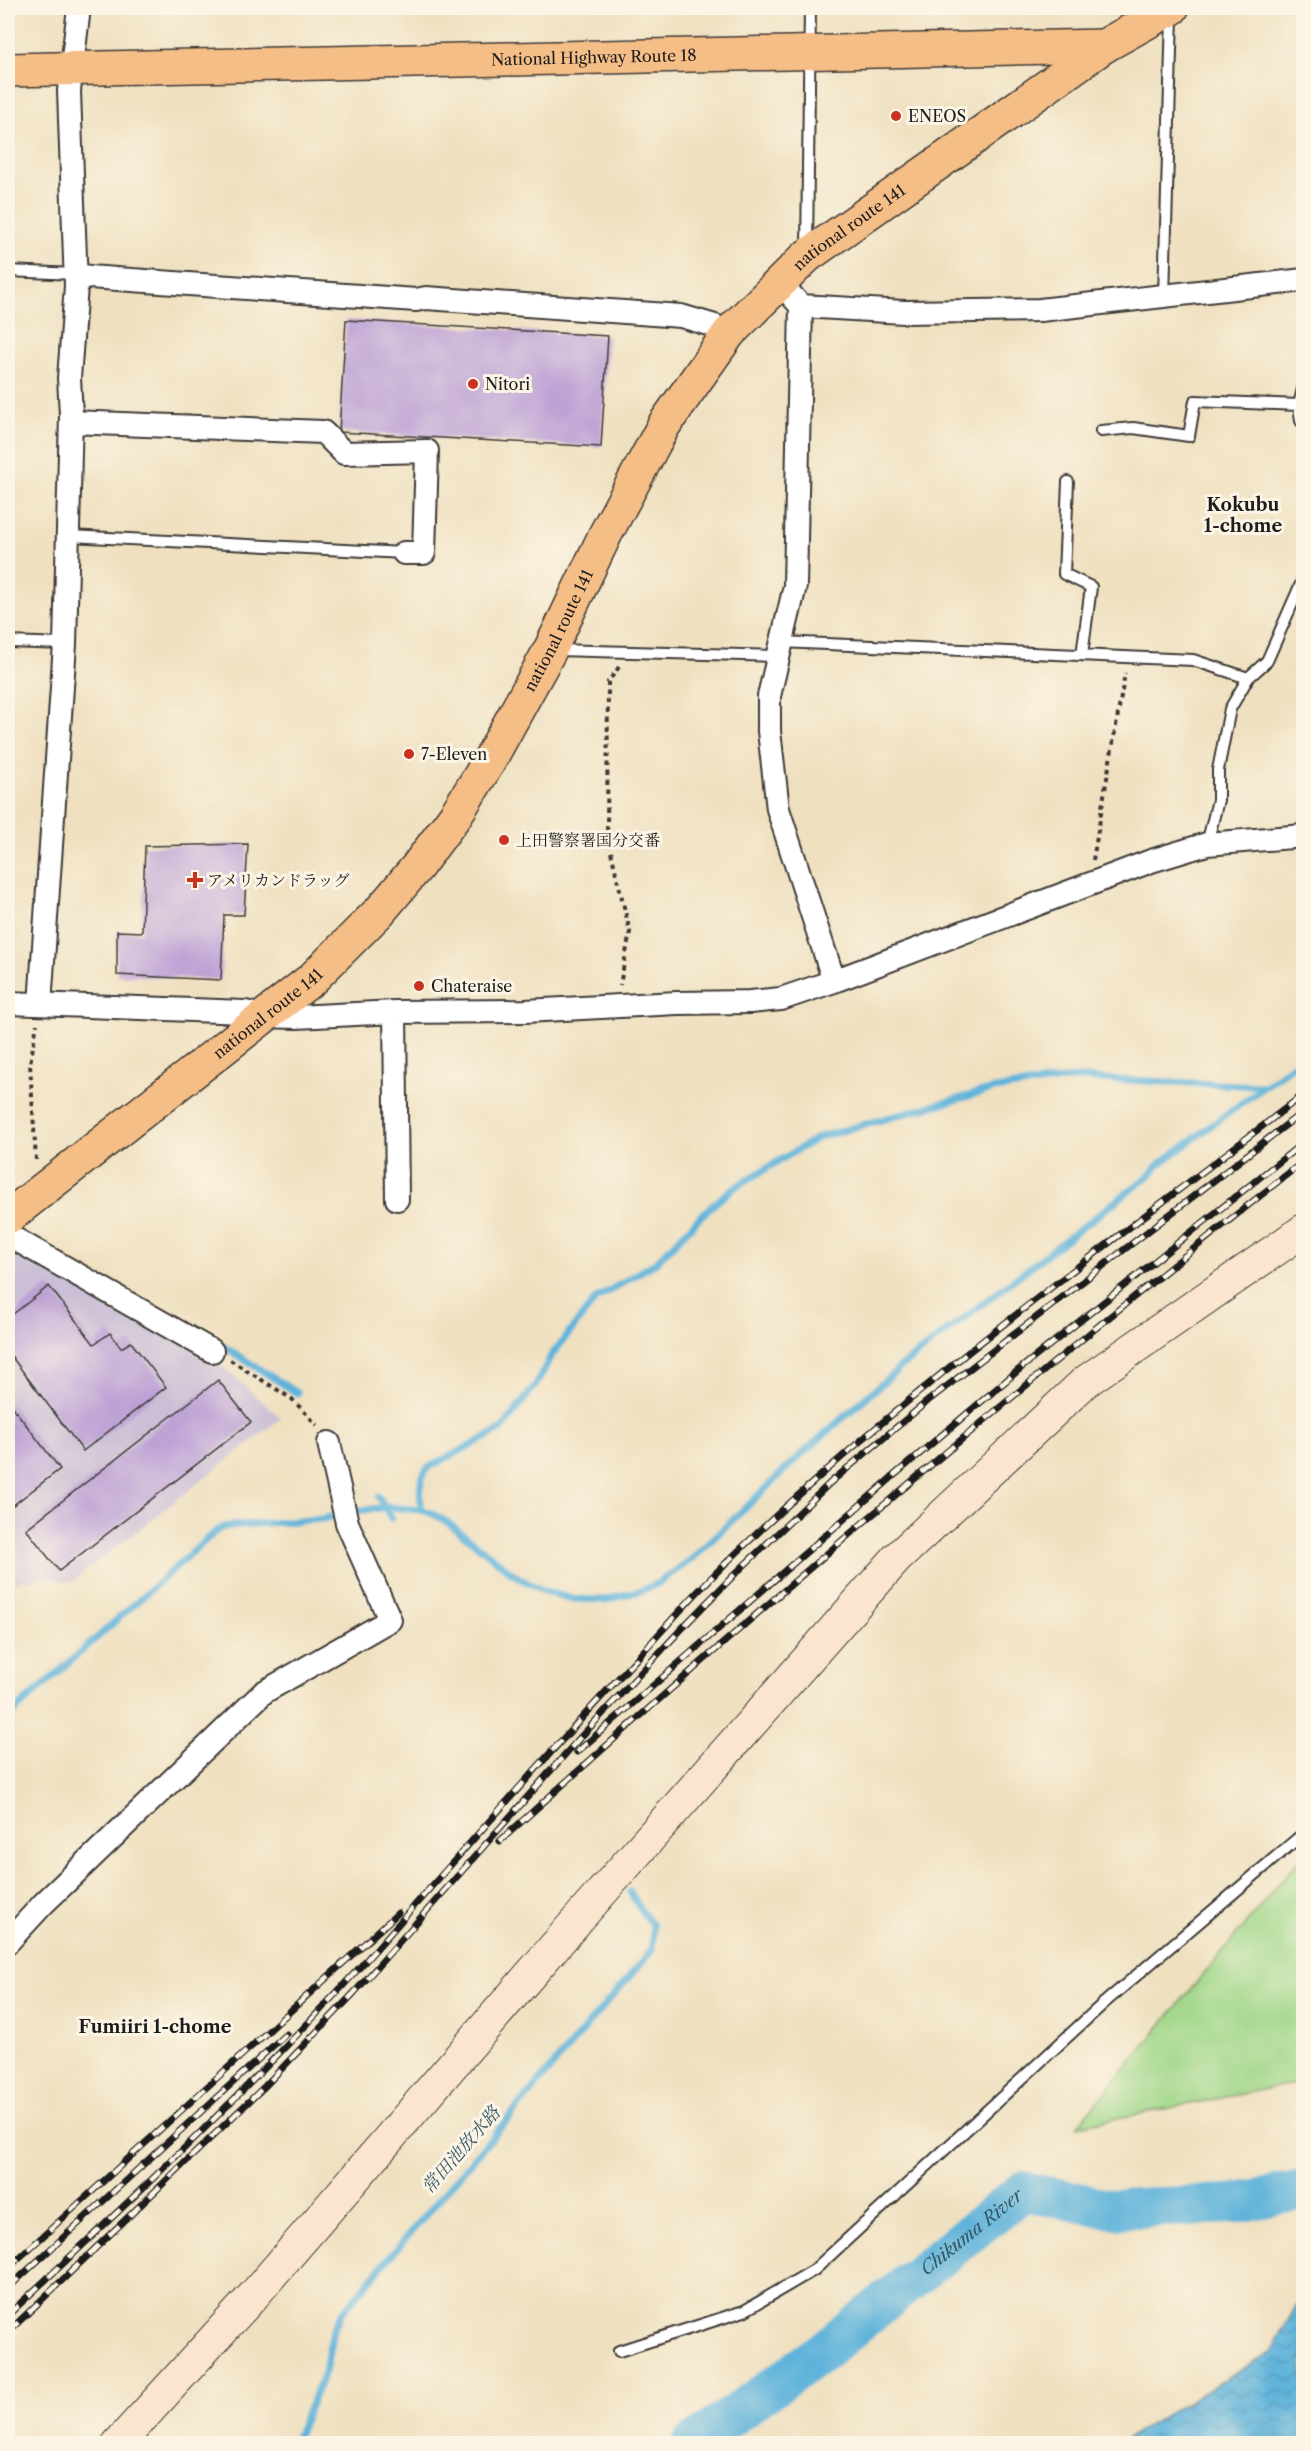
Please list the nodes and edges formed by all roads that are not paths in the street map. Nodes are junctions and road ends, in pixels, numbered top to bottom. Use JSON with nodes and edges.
{"nodes":[{"id":1,"x":79,"y":8,"type":"edge"},
{"id":2,"x":810,"y":8,"type":"edge"},
{"id":3,"x":1172,"y":8,"type":"edge"},
{"id":4,"x":1104,"y":46,"type":"junction"},
{"id":5,"x":808,"y":54,"type":"junction"},
{"id":6,"x":70,"y":69,"type":"junction"},
{"id":7,"x":8,"y":70,"type":"edge"},
{"id":8,"x":807,"y":256,"type":"junction"},
{"id":9,"x":8,"y":271,"type":"edge"},
{"id":10,"x":75,"y":274,"type":"junction"},
{"id":11,"x":1304,"y":280,"type":"edge"},
{"id":12,"x":790,"y":295,"type":"junction"},
{"id":13,"x":1164,"y":297,"type":"junction"},
{"id":14,"x":729,"y":333,"type":"junction"},
{"id":15,"x":1304,"y":385,"type":"edge"},
{"id":16,"x":1299,"y":405,"type":"junction"},
{"id":17,"x":1301,"y":421,"type":"dead end"},
{"id":18,"x":71,"y":422,"type":"junction"},
{"id":19,"x":1101,"y":431,"type":"dead end"},
{"id":20,"x":1068,"y":482,"type":"dead end"},
{"id":21,"x":69,"y":536,"type":"junction"},
{"id":22,"x":404,"y":553,"type":"joint"},
{"id":23,"x":1304,"y":577,"type":"edge"},
{"id":24,"x":8,"y":642,"type":"edge"},
{"id":25,"x":65,"y":644,"type":"junction"},
{"id":26,"x":779,"y":649,"type":"junction"},
{"id":27,"x":550,"y":650,"type":"junction"},
{"id":28,"x":1082,"y":655,"type":"junction"},
{"id":29,"x":1248,"y":678,"type":"junction"},
{"id":30,"x":1304,"y":836,"type":"edge"},
{"id":31,"x":1206,"y":844,"type":"junction"},
{"id":32,"x":834,"y":981,"type":"junction"},
{"id":33,"x":8,"y":1003,"type":"edge"},
{"id":34,"x":40,"y":1004,"type":"junction"},
{"id":35,"x":395,"y":1012,"type":"junction"},
{"id":36,"x":263,"y":1016,"type":"junction"},
{"id":37,"x":397,"y":1199,"type":"dead end"},
{"id":38,"x":8,"y":1217,"type":"edge"},
{"id":39,"x":1304,"y":1230,"type":"edge"},
{"id":40,"x":8,"y":1234,"type":"edge"},
{"id":41,"x":221,"y":1355,"type":"road end"},
{"id":42,"x":323,"y":1434,"type":"road end"},
{"id":43,"x":1304,"y":1833,"type":"edge"},
{"id":44,"x":8,"y":1942,"type":"edge"},
{"id":45,"x":619,"y":2351,"type":"dead end"},
{"id":46,"x":118,"y":2444,"type":"edge"}],
"edges":[{"from":1,"to":6,"type":"street"},
{"from":2,"to":5,"type":"lane"},
{"from":3,"to":4,"type":"highway","name":"National Highway Route 18"},
{"from":3,"to":13,"type":"lane"},
{"from":4,"to":5,"type":"highway","name":"National Highway Route 18"},
{"from":4,"to":8,"type":"highway","name":"national route 141"},
{"from":5,"to":6,"type":"highway","name":"National Highway Route 18"},
{"from":5,"to":8,"type":"lane"},
{"from":6,"to":7,"type":"highway","name":"National Highway Route 18"},
{"from":6,"to":10,"type":"street"},
{"from":8,"to":12,"type":"highway","name":"national route 141"},
{"from":9,"to":10,"type":"lane"},
{"from":10,"to":14,"type":"street"},
{"from":10,"to":18,"type":"street"},
{"from":11,"to":13,"type":"street"},
{"from":12,"to":13,"type":"street"},
{"from":12,"to":14,"type":"highway","name":"national route 141"},
{"from":12,"to":26,"type":"street"},
{"from":14,"to":27,"type":"highway","name":"national route 141"},
{"from":15,"to":16,"type":"lane"},
{"from":16,"to":17,"type":"lane"},
{"from":16,"to":19,"type":"lane"},
{"from":18,"to":21,"type":"street"},
{"from":18,"to":22,"type":"street"},
{"from":20,"to":28,"type":"lane"},
{"from":21,"to":22,"type":"lane"},
{"from":21,"to":25,"type":"street"},
{"from":23,"to":29,"type":"lane"},
{"from":24,"to":25,"type":"lane"},
{"from":25,"to":34,"type":"street"},
{"from":26,"to":27,"type":"lane"},
{"from":26,"to":28,"type":"lane"},
{"from":26,"to":32,"type":"street"},
{"from":27,"to":36,"type":"highway","name":"national route 141"},
{"from":28,"to":29,"type":"lane"},
{"from":29,"to":31,"type":"lane"},
{"from":30,"to":31,"type":"street"},
{"from":31,"to":32,"type":"street"},
{"from":32,"to":35,"type":"street"},
{"from":33,"to":34,"type":"street"},
{"from":34,"to":36,"type":"street"},
{"from":35,"to":36,"type":"street"},
{"from":35,"to":37,"type":"street"},
{"from":36,"to":38,"type":"highway","name":"national route 141"},
{"from":39,"to":46,"type":"street"},
{"from":40,"to":41,"type":"street"},
{"from":42,"to":44,"type":"street"},
{"from":43,"to":45,"type":"lane"}]}
